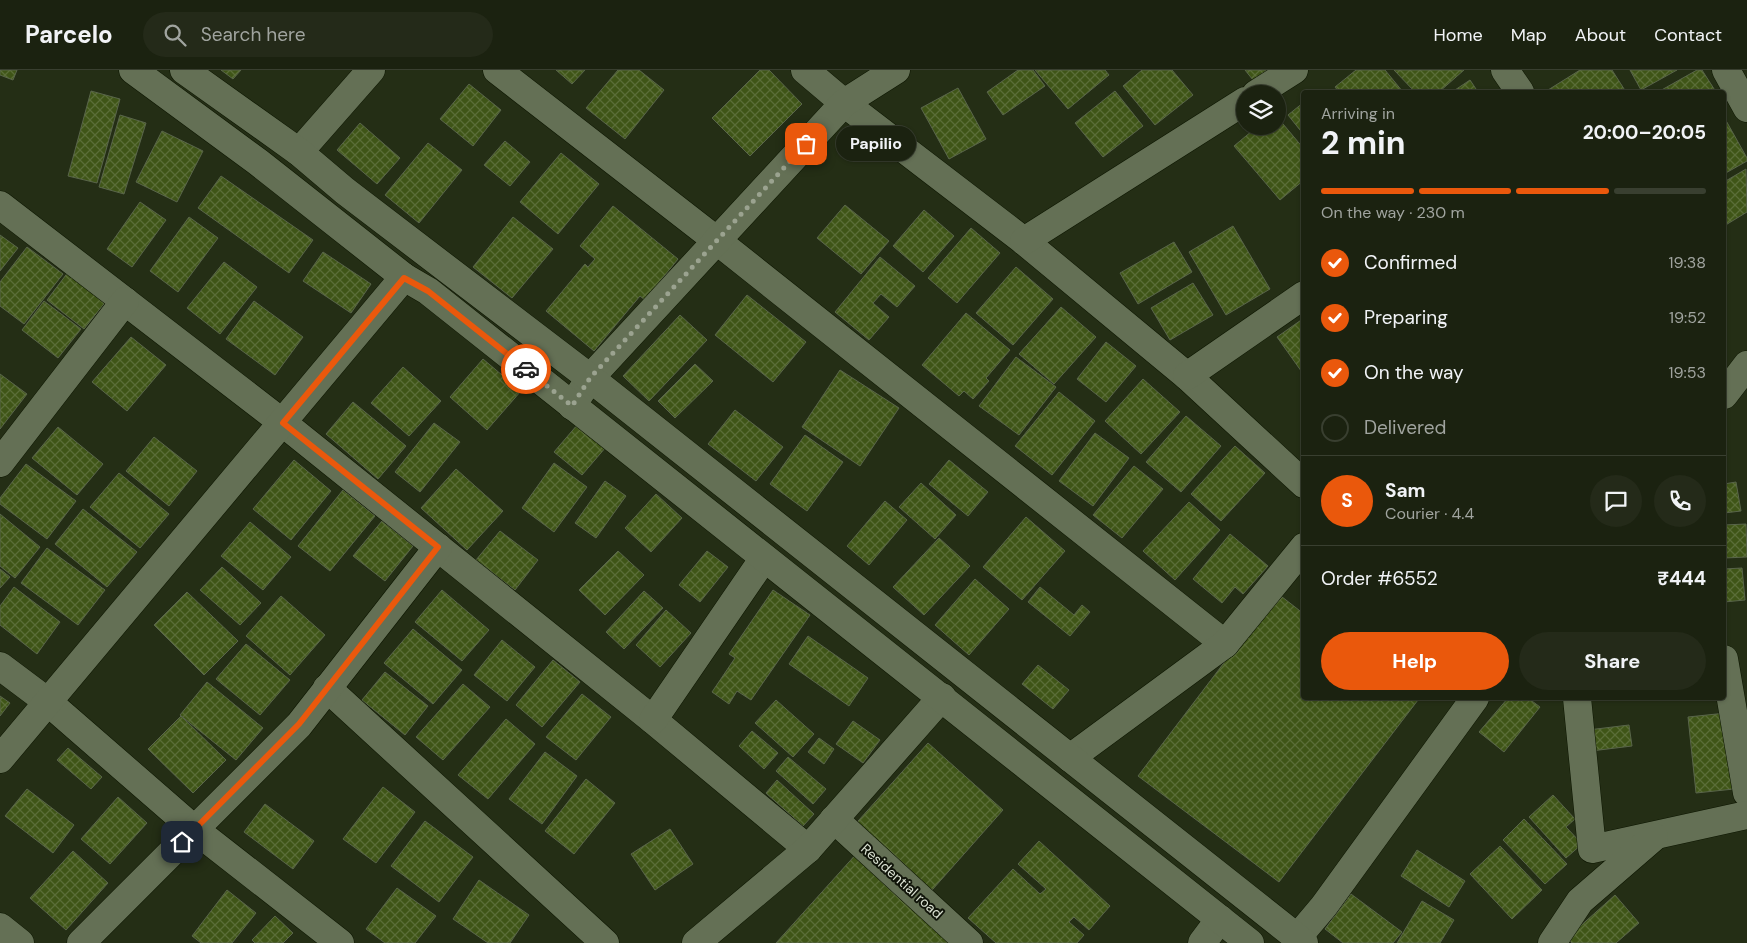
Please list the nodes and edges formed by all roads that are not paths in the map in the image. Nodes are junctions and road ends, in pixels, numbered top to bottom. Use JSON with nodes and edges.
{"nodes":[{"id":1,"x":132,"y":70,"type":"edge"},
{"id":2,"x":184,"y":70,"type":"edge"},
{"id":3,"x":371,"y":70,"type":"edge"},
{"id":4,"x":497,"y":70,"type":"edge"},
{"id":5,"x":804,"y":70,"type":"edge"},
{"id":6,"x":896,"y":70,"type":"edge"},
{"id":7,"x":1294,"y":70,"type":"edge"},
{"id":8,"x":1506,"y":70,"type":"edge"},
{"id":9,"x":1726,"y":70,"type":"edge"},
{"id":10,"x":1270,"y":85,"type":"edge"},
{"id":11,"x":1519,"y":90,"type":"edge"},
{"id":12,"x":844,"y":102,"type":"junction"},
{"id":13,"x":1236,"y":107,"type":"edge"},
{"id":14,"x":1747,"y":108,"type":"edge"},
{"id":15,"x":299,"y":152,"type":"junction"},
{"id":16,"x":0,"y":205,"type":"edge"},
{"id":17,"x":716,"y":240,"type":"junction"},
{"id":18,"x":1024,"y":241,"type":"junction"},
{"id":19,"x":404,"y":278,"type":"junction"},
{"id":20,"x":1301,"y":297,"type":"edge"},
{"id":21,"x":125,"y":301,"type":"junction"},
{"id":22,"x":1747,"y":369,"type":"edge"},
{"id":23,"x":1187,"y":376,"type":"junction"},
{"id":24,"x":590,"y":378,"type":"junction"},
{"id":25,"x":1726,"y":394,"type":"edge"},
{"id":26,"x":572,"y":406,"type":"junction"},
{"id":27,"x":283,"y":423,"type":"junction"},
{"id":28,"x":0,"y":463,"type":"edge"},
{"id":29,"x":1301,"y":481,"type":"edge"},
{"id":30,"x":438,"y":547,"type":"junction"},
{"id":31,"x":1301,"y":551,"type":"edge"},
{"id":32,"x":764,"y":558,"type":"junction"},
{"id":33,"x":1225,"y":644,"type":"junction"},
{"id":34,"x":0,"y":666,"type":"edge"},
{"id":35,"x":1726,"y":671,"type":"edge"},
{"id":36,"x":327,"y":688,"type":"junction"},
{"id":37,"x":942,"y":697,"type":"junction"},
{"id":38,"x":1474,"y":700,"type":"edge"},
{"id":39,"x":1577,"y":700,"type":"edge"},
{"id":40,"x":48,"y":702,"type":"junction"},
{"id":41,"x":653,"y":720,"type":"junction"},
{"id":42,"x":1070,"y":758,"type":"junction"},
{"id":43,"x":0,"y":759,"type":"edge"},
{"id":44,"x":1747,"y":793,"type":"edge"},
{"id":45,"x":1747,"y":815,"type":"edge"},
{"id":46,"x":834,"y":820,"type":"junction"},
{"id":47,"x":194,"y":829,"type":"junction"},
{"id":48,"x":1657,"y":834,"type":"junction"},
{"id":49,"x":808,"y":850,"type":"junction"},
{"id":50,"x":1220,"y":919,"type":"junction"},
{"id":51,"x":0,"y":927,"type":"edge"},
{"id":52,"x":1300,"y":941,"type":"edge"},
{"id":53,"x":20,"y":943,"type":"edge"},
{"id":54,"x":81,"y":943,"type":"edge"},
{"id":55,"x":340,"y":943,"type":"edge"},
{"id":56,"x":605,"y":943,"type":"edge"},
{"id":57,"x":696,"y":943,"type":"edge"},
{"id":58,"x":969,"y":943,"type":"edge"},
{"id":59,"x":1202,"y":943,"type":"edge"},
{"id":60,"x":1250,"y":943,"type":"edge"},
{"id":61,"x":1552,"y":943,"type":"edge"}],
"edges":[{"from":1,"to":19,"type":"street"},
{"from":2,"to":15,"type":"street"},
{"from":3,"to":15,"type":"street"},
{"from":4,"to":17,"type":"street"},
{"from":5,"to":12,"type":"street"},
{"from":6,"to":12,"type":"street"},
{"from":7,"to":10,"type":"street"},
{"from":8,"to":11,"type":"street"},
{"from":9,"to":14,"type":"street"},
{"from":12,"to":17,"type":"street"},
{"from":12,"to":18,"type":"street"},
{"from":13,"to":18,"type":"street"},
{"from":15,"to":24,"type":"street"},
{"from":16,"to":21,"type":"street"},
{"from":17,"to":24,"type":"street"},
{"from":17,"to":33,"type":"street"},
{"from":18,"to":23,"type":"street"},
{"from":19,"to":26,"type":"street"},
{"from":19,"to":27,"type":"street"},
{"from":20,"to":23,"type":"street"},
{"from":21,"to":27,"type":"street"},
{"from":21,"to":28,"type":"street"},
{"from":22,"to":25,"type":"street"},
{"from":23,"to":29,"type":"street"},
{"from":24,"to":26,"type":"street"},
{"from":24,"to":42,"type":"street"},
{"from":26,"to":32,"type":"street"},
{"from":27,"to":30,"type":"street"},
{"from":27,"to":40,"type":"street"},
{"from":30,"to":36,"type":"street"},
{"from":30,"to":41,"type":"street"},
{"from":31,"to":33,"type":"street"},
{"from":32,"to":37,"type":"street"},
{"from":32,"to":41,"type":"street"},
{"from":33,"to":42,"type":"street"},
{"from":34,"to":40,"type":"street"},
{"from":35,"to":44,"type":"street"},
{"from":36,"to":47,"type":"street"},
{"from":36,"to":56,"type":"street"},
{"from":37,"to":46,"type":"street"},
{"from":37,"to":50,"type":"street"},
{"from":38,"to":52,"type":"street"},
{"from":39,"to":48,"type":"street"},
{"from":40,"to":43,"type":"street"},
{"from":40,"to":47,"type":"street"},
{"from":41,"to":49,"type":"street"},
{"from":42,"to":52,"type":"street"},
{"from":45,"to":48,"type":"street"},
{"from":46,"to":49,"type":"street"},
{"from":46,"to":58,"type":"street","name":"Residential road"},
{"from":47,"to":54,"type":"street"},
{"from":47,"to":55,"type":"street"},
{"from":48,"to":61,"type":"street"},
{"from":49,"to":57,"type":"street"},
{"from":50,"to":59,"type":"street"},
{"from":50,"to":60,"type":"street"},
{"from":51,"to":53,"type":"street"}]}
